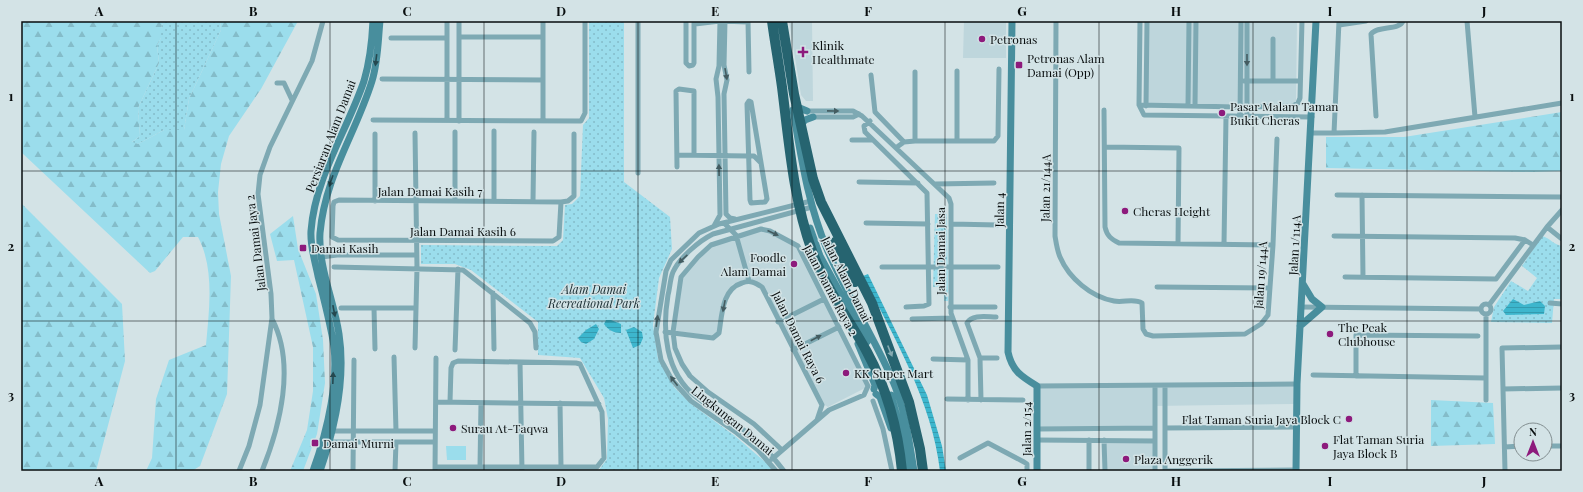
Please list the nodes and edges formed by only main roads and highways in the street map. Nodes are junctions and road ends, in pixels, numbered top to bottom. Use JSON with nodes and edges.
{"nodes":[{"id":1,"x":771,"y":21,"type":"edge"},
{"id":2,"x":778,"y":21,"type":"edge"},
{"id":3,"x":782,"y":21,"type":"edge"},
{"id":4,"x":883,"y":335,"type":"junction"},
{"id":5,"x":902,"y":471,"type":"edge"},
{"id":6,"x":923,"y":471,"type":"edge"}],
"edges":[{"from":1,"to":5,"type":"highway"},
{"from":2,"to":4,"type":"highway"},
{"from":3,"to":4,"type":"highway"},
{"from":4,"to":6,"type":"highway","one_way":true}]}
